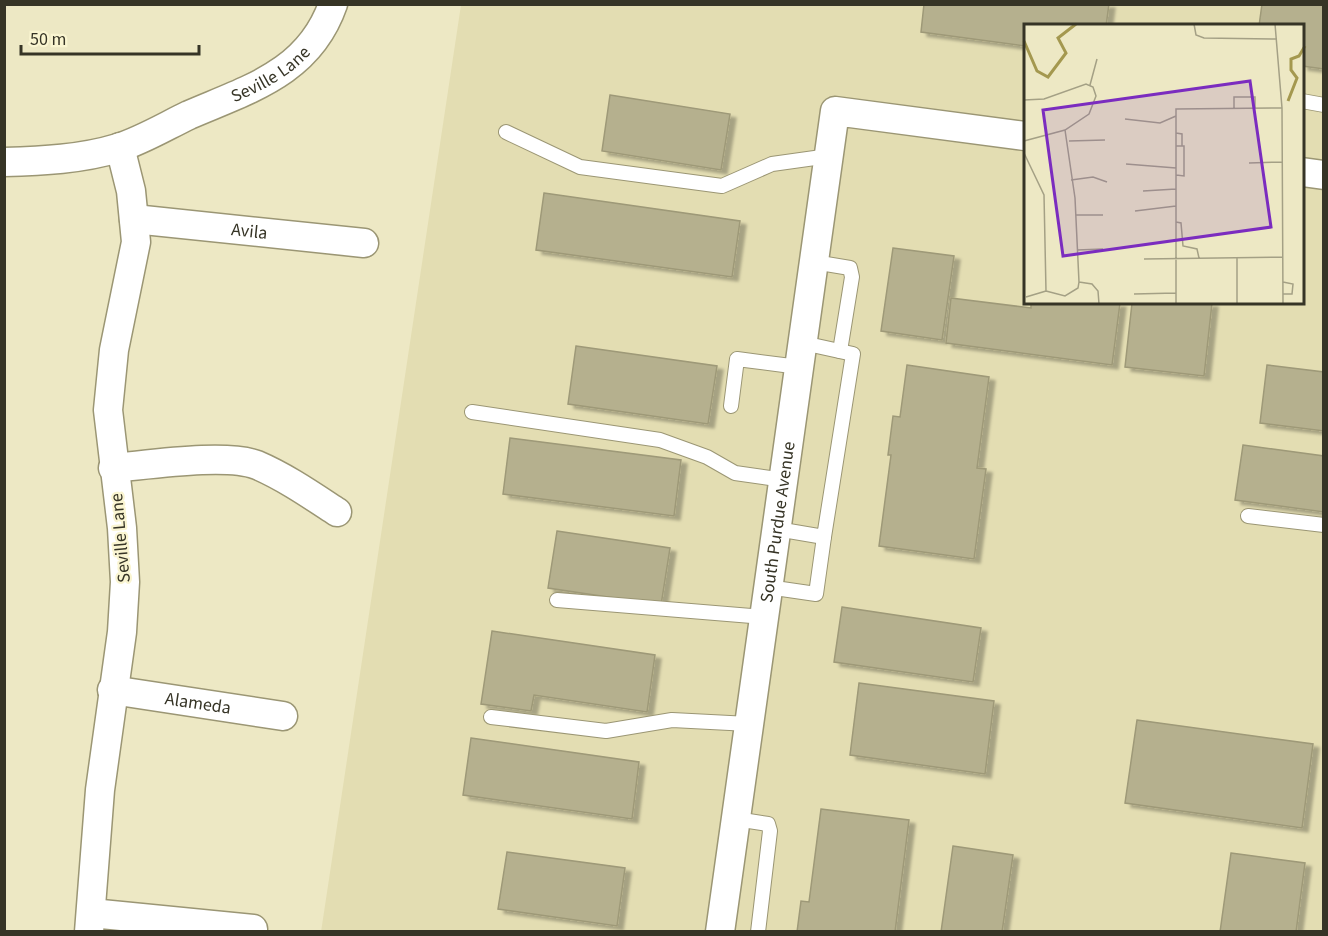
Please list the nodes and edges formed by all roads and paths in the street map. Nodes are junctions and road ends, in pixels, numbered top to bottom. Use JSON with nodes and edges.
{"nodes":[{"id":1,"x":333,"y":4,"type":"edge"},
{"id":2,"x":1304,"y":101,"type":"edge"},
{"id":3,"x":1323,"y":105,"type":"edge"},
{"id":4,"x":506,"y":132,"type":"dead end"},
{"id":5,"x":1024,"y":136,"type":"edge"},
{"id":6,"x":120,"y":147,"type":"junction"},
{"id":7,"x":829,"y":156,"type":"junction"},
{"id":8,"x":4,"y":162,"type":"edge"},
{"id":9,"x":1304,"y":172,"type":"edge"},
{"id":10,"x":1323,"y":175,"type":"edge"},
{"id":11,"x":134,"y":219,"type":"junction"},
{"id":12,"x":364,"y":243,"type":"dead end"},
{"id":13,"x":814,"y":262,"type":"junction"},
{"id":14,"x":840,"y":351,"type":"junction"},
{"id":15,"x":801,"y":355,"type":"junction"},
{"id":16,"x":731,"y":406,"type":"dead end"},
{"id":17,"x":472,"y":412,"type":"dead end"},
{"id":18,"x":113,"y":468,"type":"junction"},
{"id":19,"x":784,"y":480,"type":"junction"},
{"id":20,"x":337,"y":512,"type":"dead end"},
{"id":21,"x":1248,"y":516,"type":"dead end"},
{"id":22,"x":1323,"y":525,"type":"edge"},
{"id":23,"x":777,"y":529,"type":"junction"},
{"id":24,"x":824,"y":537,"type":"junction"},
{"id":25,"x":768,"y":587,"type":"junction"},
{"id":26,"x":557,"y":600,"type":"dead end"},
{"id":27,"x":764,"y":617,"type":"junction"},
{"id":28,"x":112,"y":690,"type":"junction"},
{"id":29,"x":283,"y":716,"type":"dead end"},
{"id":30,"x":491,"y":717,"type":"dead end"},
{"id":31,"x":749,"y":724,"type":"junction"},
{"id":32,"x":736,"y":819,"type":"junction"},
{"id":33,"x":90,"y":922,"type":"edge"},
{"id":34,"x":253,"y":929,"type":"dead end"},
{"id":35,"x":720,"y":932,"type":"edge"},
{"id":36,"x":758,"y":932,"type":"edge"}],
"edges":[{"from":1,"to":6,"type":"street","name":"Seville Lane"},
{"from":2,"to":3,"type":"lane"},
{"from":4,"to":7,"type":"lane"},
{"from":5,"to":7,"type":"street","name":"South Purdue Avenue"},
{"from":6,"to":8,"type":"street","name":"Seville Lane"},
{"from":6,"to":11,"type":"street","name":"Seville Lane"},
{"from":7,"to":13,"type":"street","name":"South Purdue Avenue"},
{"from":9,"to":10,"type":"street"},
{"from":11,"to":12,"type":"street","name":"Avila"},
{"from":11,"to":18,"type":"street","name":"Seville Lane"},
{"from":13,"to":14,"type":"lane"},
{"from":13,"to":15,"type":"street","name":"South Purdue Avenue"},
{"from":14,"to":15,"type":"lane"},
{"from":14,"to":24,"type":"lane"},
{"from":15,"to":16,"type":"lane"},
{"from":15,"to":19,"type":"street","name":"South Purdue Avenue"},
{"from":17,"to":19,"type":"lane"},
{"from":18,"to":20,"type":"street"},
{"from":18,"to":28,"type":"street","name":"Seville Lane"},
{"from":19,"to":23,"type":"street","name":"South Purdue Avenue"},
{"from":21,"to":22,"type":"lane"},
{"from":23,"to":24,"type":"lane"},
{"from":23,"to":25,"type":"street","name":"South Purdue Avenue"},
{"from":24,"to":25,"type":"lane"},
{"from":25,"to":27,"type":"street","name":"South Purdue Avenue"},
{"from":26,"to":27,"type":"lane"},
{"from":27,"to":31,"type":"street","name":"South Purdue Avenue"},
{"from":28,"to":29,"type":"street","name":"Alameda"},
{"from":28,"to":33,"type":"street","name":"Seville Lane"},
{"from":30,"to":31,"type":"lane"},
{"from":31,"to":32,"type":"street","name":"South Purdue Avenue"},
{"from":32,"to":35,"type":"street","name":"South Purdue Avenue"},
{"from":32,"to":36,"type":"lane"},
{"from":33,"to":34,"type":"street"}]}
